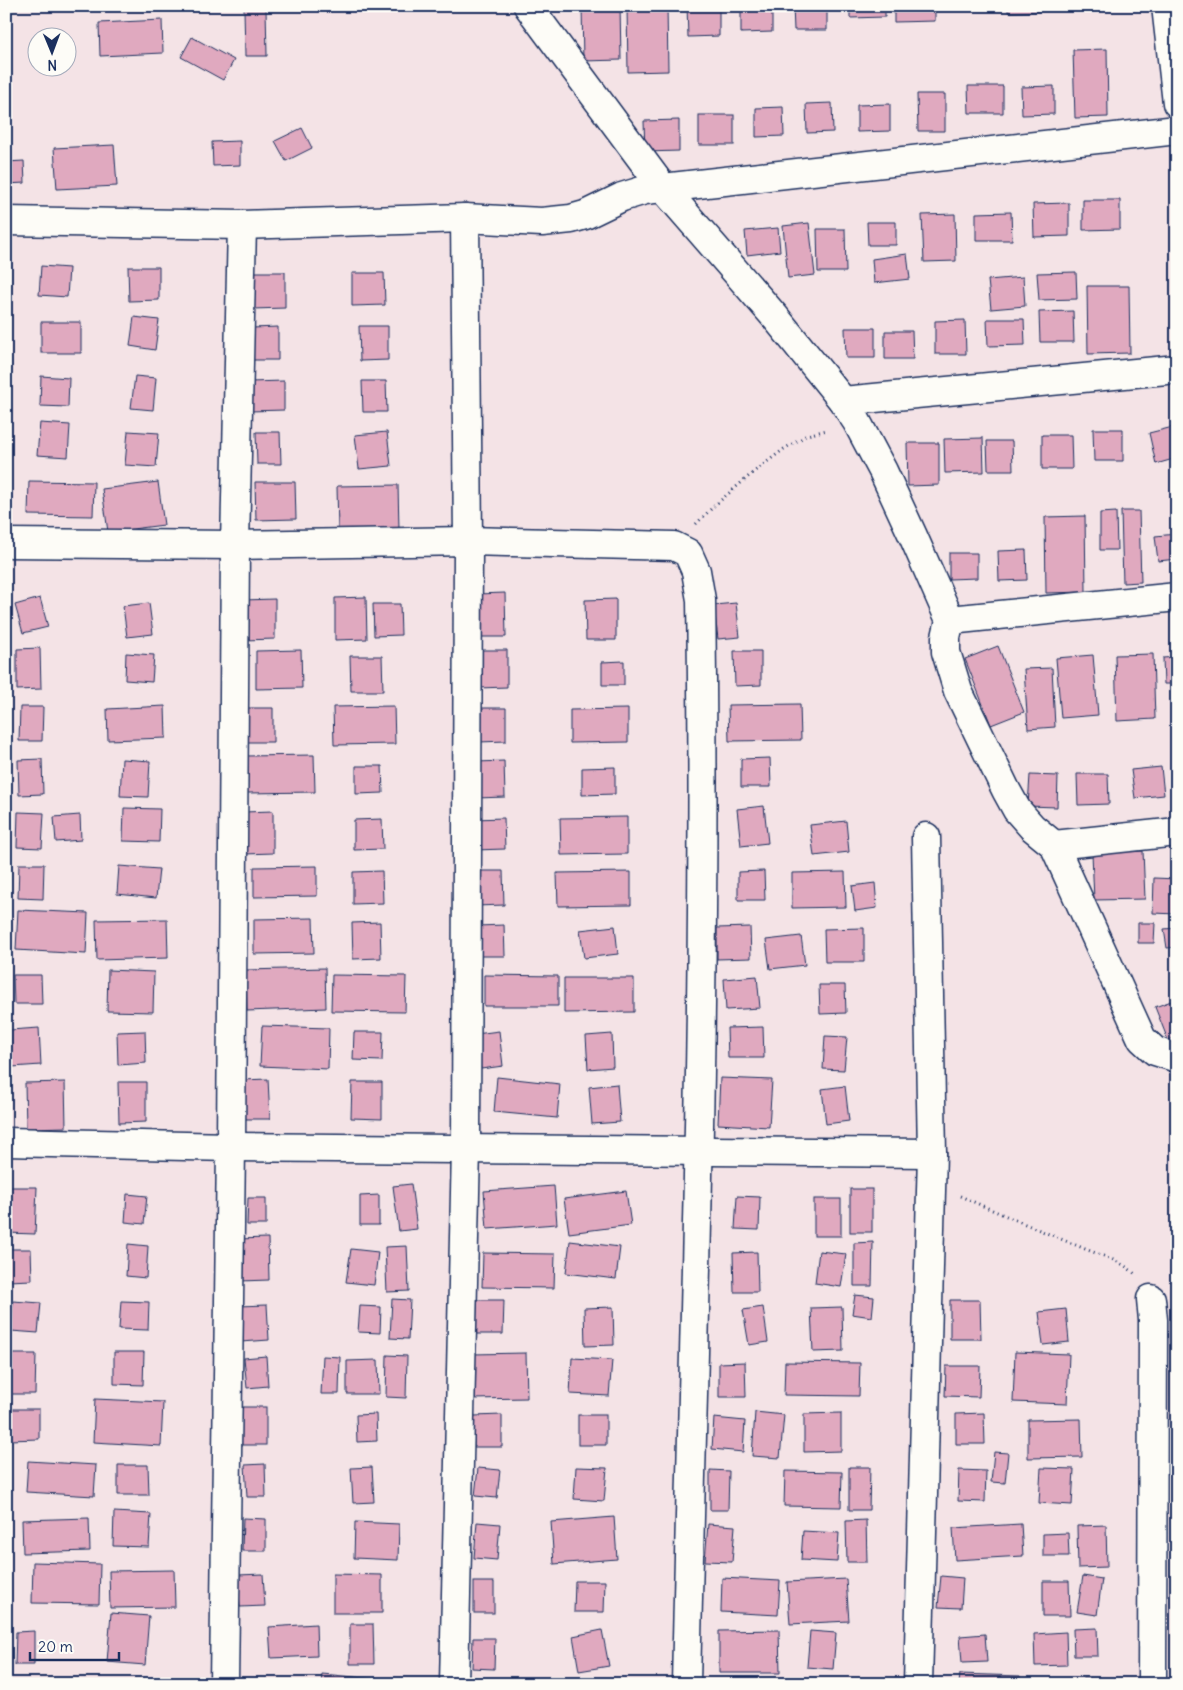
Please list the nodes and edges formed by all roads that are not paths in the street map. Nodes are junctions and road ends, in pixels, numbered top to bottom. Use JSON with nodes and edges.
{"nodes":[{"id":1,"x":528,"y":6,"type":"edge"},
{"id":2,"x":1166,"y":6,"type":"edge"},
{"id":3,"x":1177,"y":103,"type":"edge"},
{"id":4,"x":1177,"y":130,"type":"edge"},
{"id":5,"x":663,"y":188,"type":"junction"},
{"id":6,"x":465,"y":218,"type":"junction"},
{"id":7,"x":6,"y":221,"type":"edge"},
{"id":8,"x":242,"y":225,"type":"junction"},
{"id":9,"x":1177,"y":369,"type":"edge"},
{"id":10,"x":850,"y":411,"type":"junction"},
{"id":11,"x":468,"y":540,"type":"junction"},
{"id":12,"x":6,"y":543,"type":"edge"},
{"id":13,"x":235,"y":545,"type":"junction"},
{"id":14,"x":1177,"y":597,"type":"edge"},
{"id":15,"x":950,"y":620,"type":"junction"},
{"id":16,"x":1177,"y":832,"type":"edge"},
{"id":17,"x":926,"y":836,"type":"dead end"},
{"id":18,"x":1054,"y":845,"type":"junction"},
{"id":19,"x":1177,"y":1058,"type":"edge"},
{"id":20,"x":6,"y":1142,"type":"edge"},
{"id":21,"x":231,"y":1147,"type":"junction"},
{"id":22,"x":466,"y":1148,"type":"junction"},
{"id":23,"x":698,"y":1150,"type":"junction"},
{"id":24,"x":932,"y":1153,"type":"junction"},
{"id":25,"x":1151,"y":1299,"type":"road end"},
{"id":26,"x":224,"y":1684,"type":"edge"},
{"id":27,"x":454,"y":1684,"type":"edge"},
{"id":28,"x":686,"y":1684,"type":"edge"},
{"id":29,"x":918,"y":1684,"type":"edge"},
{"id":30,"x":1152,"y":1684,"type":"edge"}],
"edges":[{"from":1,"to":5,"type":"street"},
{"from":2,"to":3,"type":"street"},
{"from":4,"to":5,"type":"street"},
{"from":5,"to":6,"type":"street"},
{"from":5,"to":10,"type":"street"},
{"from":6,"to":8,"type":"street"},
{"from":6,"to":11,"type":"street"},
{"from":7,"to":8,"type":"street"},
{"from":8,"to":13,"type":"street"},
{"from":9,"to":10,"type":"street"},
{"from":10,"to":15,"type":"street"},
{"from":11,"to":13,"type":"street"},
{"from":11,"to":22,"type":"street"},
{"from":11,"to":23,"type":"street"},
{"from":12,"to":13,"type":"street"},
{"from":13,"to":21,"type":"street"},
{"from":14,"to":15,"type":"street"},
{"from":15,"to":18,"type":"street"},
{"from":16,"to":18,"type":"street"},
{"from":17,"to":24,"type":"street"},
{"from":18,"to":19,"type":"street"},
{"from":20,"to":21,"type":"street"},
{"from":21,"to":22,"type":"street"},
{"from":21,"to":26,"type":"street"},
{"from":22,"to":23,"type":"street"},
{"from":22,"to":27,"type":"street"},
{"from":23,"to":24,"type":"street"},
{"from":23,"to":28,"type":"street"},
{"from":24,"to":29,"type":"street"},
{"from":25,"to":30,"type":"street"}]}
